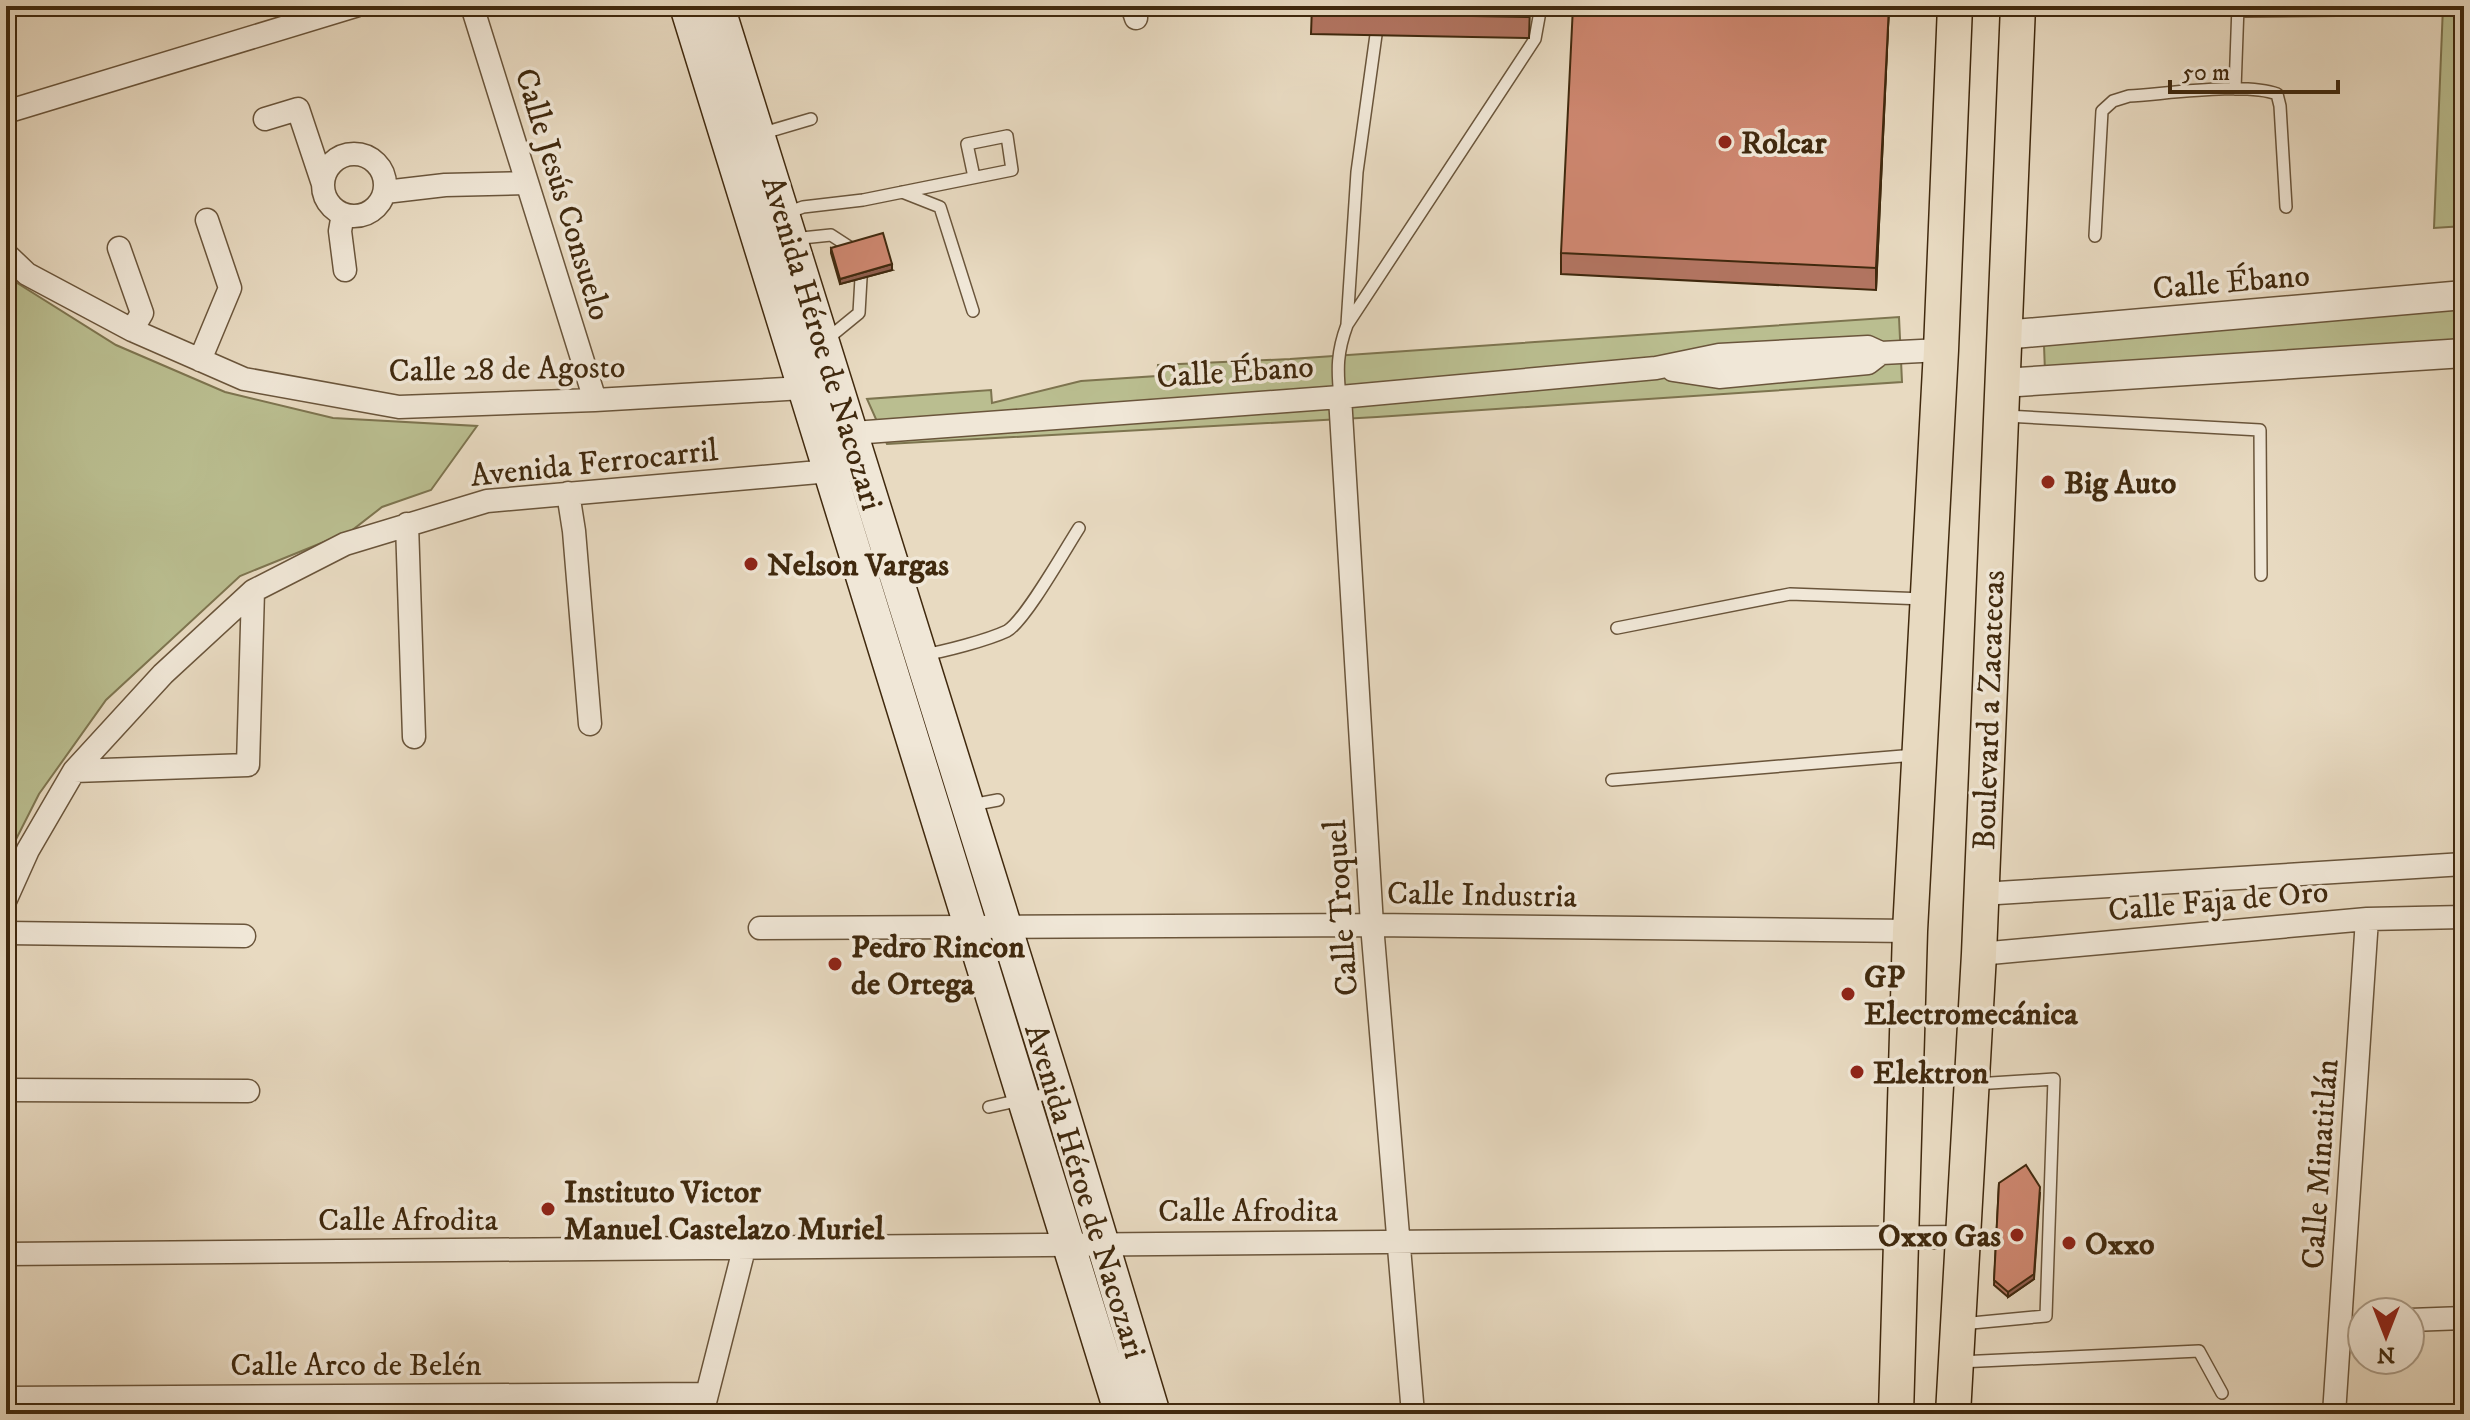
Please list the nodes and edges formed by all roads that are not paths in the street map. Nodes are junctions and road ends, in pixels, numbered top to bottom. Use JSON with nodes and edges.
{"nodes":[{"id":1,"x":355,"y":6,"type":"edge"},
{"id":2,"x":472,"y":6,"type":"edge"},
{"id":3,"x":686,"y":6,"type":"edge"},
{"id":4,"x":718,"y":6,"type":"edge"},
{"id":5,"x":1380,"y":6,"type":"edge"},
{"id":6,"x":1541,"y":6,"type":"edge"},
{"id":7,"x":1955,"y":6,"type":"edge"},
{"id":8,"x":2018,"y":6,"type":"edge"},
{"id":9,"x":2344,"y":6,"type":"edge"},
{"id":10,"x":2238,"y":8,"type":"edge"},
{"id":11,"x":2235,"y":89,"type":"junction"},
{"id":12,"x":6,"y":112,"type":"edge"},
{"id":13,"x":265,"y":119,"type":"dead end"},
{"id":14,"x":811,"y":119,"type":"dead end"},
{"id":15,"x":744,"y":139,"type":"junction"},
{"id":16,"x":974,"y":177,"type":"junction"},
{"id":17,"x":517,"y":183,"type":"junction"},
{"id":18,"x":323,"y":184,"type":"junction"},
{"id":19,"x":385,"y":192,"type":"junction"},
{"id":20,"x":902,"y":192,"type":"junction"},
{"id":21,"x":2286,"y":207,"type":"dead end"},
{"id":22,"x":343,"y":214,"type":"junction"},
{"id":23,"x":207,"y":220,"type":"dead end"},
{"id":24,"x":787,"y":227,"type":"junction"},
{"id":25,"x":2095,"y":236,"type":"dead end"},
{"id":26,"x":119,"y":248,"type":"dead end"},
{"id":27,"x":851,"y":248,"type":"edge"},
{"id":28,"x":6,"y":254,"type":"edge"},
{"id":29,"x":345,"y":270,"type":"dead end"},
{"id":30,"x":861,"y":278,"type":"edge"},
{"id":31,"x":2464,"y":295,"type":"edge"},
{"id":32,"x":973,"y":311,"type":"dead end"},
{"id":33,"x":1347,"y":325,"type":"junction"},
{"id":34,"x":132,"y":330,"type":"junction"},
{"id":35,"x":2003,"y":335,"type":"junction"},
{"id":36,"x":823,"y":343,"type":"junction"},
{"id":37,"x":1941,"y":350,"type":"junction"},
{"id":38,"x":2464,"y":353,"type":"edge"},
{"id":39,"x":200,"y":360,"type":"junction"},
{"id":40,"x":803,"y":388,"type":"junction"},
{"id":41,"x":1340,"y":397,"type":"junction"},
{"id":42,"x":2002,"y":399,"type":"junction"},
{"id":43,"x":595,"y":400,"type":"junction"},
{"id":44,"x":851,"y":433,"type":"junction"},
{"id":45,"x":819,"y":436,"type":"junction"},
{"id":46,"x":830,"y":471,"type":"junction"},
{"id":47,"x":568,"y":493,"type":"junction"},
{"id":48,"x":407,"y":524,"type":"junction"},
{"id":49,"x":1079,"y":528,"type":"dead end"},
{"id":50,"x":2261,"y":575,"type":"dead end"},
{"id":51,"x":253,"y":591,"type":"junction"},
{"id":52,"x":1927,"y":599,"type":"junction"},
{"id":53,"x":1617,"y":628,"type":"dead end"},
{"id":54,"x":906,"y":660,"type":"junction"},
{"id":55,"x":590,"y":724,"type":"dead end"},
{"id":56,"x":414,"y":737,"type":"dead end"},
{"id":57,"x":1919,"y":754,"type":"junction"},
{"id":58,"x":74,"y":771,"type":"junction"},
{"id":59,"x":1612,"y":780,"type":"dead end"},
{"id":60,"x":961,"y":809,"type":"junction"},
{"id":61,"x":2464,"y":864,"type":"edge"},
{"id":62,"x":1981,"y":894,"type":"junction"},
{"id":63,"x":6,"y":899,"type":"edge"},
{"id":64,"x":2464,"y":917,"type":"edge"},
{"id":65,"x":2367,"y":919,"type":"junction"},
{"id":66,"x":1372,"y":925,"type":"junction"},
{"id":67,"x":760,"y":928,"type":"dead end"},
{"id":68,"x":1006,"y":928,"type":"junction"},
{"id":69,"x":970,"y":929,"type":"junction"},
{"id":70,"x":1910,"y":931,"type":"junction"},
{"id":71,"x":6,"y":933,"type":"edge"},
{"id":72,"x":244,"y":936,"type":"dead end"},
{"id":73,"x":1979,"y":954,"type":"junction"},
{"id":74,"x":1971,"y":1084,"type":"junction"},
{"id":75,"x":6,"y":1090,"type":"edge"},
{"id":76,"x":248,"y":1091,"type":"dead end"},
{"id":77,"x":1057,"y":1092,"type":"junction"},
{"id":78,"x":1024,"y":1099,"type":"junction"},
{"id":79,"x":989,"y":1107,"type":"dead end"},
{"id":80,"x":1963,"y":1237,"type":"junction"},
{"id":81,"x":1902,"y":1238,"type":"junction"},
{"id":82,"x":1397,"y":1241,"type":"junction"},
{"id":83,"x":1102,"y":1243,"type":"junction"},
{"id":84,"x":1069,"y":1245,"type":"junction"},
{"id":85,"x":744,"y":1249,"type":"junction"},
{"id":86,"x":6,"y":1254,"type":"edge"},
{"id":87,"x":2352,"y":1296,"type":"edge"},
{"id":88,"x":2464,"y":1318,"type":"edge"},
{"id":89,"x":2426,"y":1319,"type":"edge"},
{"id":90,"x":1958,"y":1324,"type":"junction"},
{"id":91,"x":2346,"y":1350,"type":"edge"},
{"id":92,"x":1955,"y":1362,"type":"junction"},
{"id":93,"x":2222,"y":1393,"type":"dead end"},
{"id":94,"x":6,"y":1398,"type":"edge"},
{"id":95,"x":704,"y":1404,"type":"edge"},
{"id":96,"x":8,"y":1414,"type":"edge"},
{"id":97,"x":1121,"y":1414,"type":"edge"},
{"id":98,"x":1154,"y":1414,"type":"edge"},
{"id":99,"x":1413,"y":1414,"type":"edge"},
{"id":100,"x":1896,"y":1414,"type":"edge"},
{"id":101,"x":1953,"y":1414,"type":"edge"},
{"id":102,"x":2334,"y":1414,"type":"edge"}],
"edges":[{"from":1,"to":12,"type":"street"},
{"from":2,"to":17,"type":"street","name":"Calle Jesús Consuelo"},
{"from":3,"to":15,"type":"main road","name":"Avenida Héroe de Nacozari"},
{"from":4,"to":15,"type":"main road","name":"Avenida Héroe de Nacozari"},
{"from":5,"to":33,"type":"lane"},
{"from":6,"to":33,"type":"lane"},
{"from":7,"to":37,"type":"main road","name":"Boulevard a Zacatecas"},
{"from":8,"to":35,"type":"main road","name":"Boulevard a Zacatecas"},
{"from":9,"to":10,"type":"lane"},
{"from":10,"to":11,"type":"lane"},
{"from":11,"to":21,"type":"lane"},
{"from":11,"to":25,"type":"lane"},
{"from":13,"to":18,"type":"street"},
{"from":14,"to":15,"type":"lane"},
{"from":15,"to":24,"type":"main road","name":"Avenida Héroe de Nacozari"},
{"from":15,"to":40,"type":"main road","name":"Avenida Héroe de Nacozari"},
{"from":16,"to":16,"type":"lane"},
{"from":16,"to":20,"type":"lane"},
{"from":17,"to":19,"type":"street"},
{"from":17,"to":43,"type":"street","name":"Calle Jesús Consuelo"},
{"from":18,"to":19,"type":"street"},
{"from":18,"to":22,"type":"street"},
{"from":19,"to":22,"type":"street"},
{"from":20,"to":24,"type":"lane"},
{"from":20,"to":32,"type":"lane"},
{"from":22,"to":29,"type":"street"},
{"from":23,"to":39,"type":"street"},
{"from":24,"to":27,"type":"lane"},
{"from":24,"to":36,"type":"main road","name":"Avenida Héroe de Nacozari"},
{"from":26,"to":34,"type":"street"},
{"from":28,"to":34,"type":"street","name":"Calle 28 de Agosto"},
{"from":30,"to":36,"type":"lane"},
{"from":31,"to":35,"type":"street","name":"Calle Ébano"},
{"from":33,"to":41,"type":"lane"},
{"from":34,"to":39,"type":"street","name":"Calle 28 de Agosto"},
{"from":35,"to":42,"type":"main road","name":"Boulevard a Zacatecas"},
{"from":36,"to":44,"type":"main road","name":"Avenida Héroe de Nacozari"},
{"from":37,"to":41,"type":"street","name":"Calle Ébano"},
{"from":37,"to":52,"type":"main road","name":"Boulevard a Zacatecas"},
{"from":38,"to":42,"type":"street"},
{"from":39,"to":43,"type":"street","name":"Calle 28 de Agosto"},
{"from":40,"to":43,"type":"street","name":"Calle 28 de Agosto"},
{"from":40,"to":45,"type":"main road","name":"Avenida Héroe de Nacozari"},
{"from":41,"to":44,"type":"street","name":"Calle Ébano"},
{"from":41,"to":66,"type":"street","name":"Calle Troquel"},
{"from":42,"to":50,"type":"lane"},
{"from":42,"to":62,"type":"main road","name":"Boulevard a Zacatecas"},
{"from":44,"to":45,"type":"street","name":"Calle Ébano"},
{"from":44,"to":54,"type":"main road","name":"Avenida Héroe de Nacozari"},
{"from":45,"to":46,"type":"main road","name":"Avenida Héroe de Nacozari"},
{"from":46,"to":47,"type":"street","name":"Avenida Ferrocarril"},
{"from":46,"to":54,"type":"main road","name":"Avenida Héroe de Nacozari"},
{"from":47,"to":48,"type":"street","name":"Avenida Ferrocarril"},
{"from":47,"to":55,"type":"street"},
{"from":48,"to":51,"type":"street","name":"Avenida Ferrocarril"},
{"from":48,"to":56,"type":"street"},
{"from":49,"to":54,"type":"lane"},
{"from":51,"to":58,"type":"street","name":"Avenida Ferrocarril"},
{"from":51,"to":58,"type":"street"},
{"from":52,"to":53,"type":"lane"},
{"from":52,"to":57,"type":"main road","name":"Boulevard a Zacatecas"},
{"from":54,"to":60,"type":"main road","name":"Avenida Héroe de Nacozari"},
{"from":57,"to":59,"type":"lane"},
{"from":57,"to":70,"type":"main road","name":"Boulevard a Zacatecas"},
{"from":58,"to":63,"type":"street","name":"Avenida Ferrocarril"},
{"from":60,"to":68,"type":"main road","name":"Avenida Héroe de Nacozari"},
{"from":60,"to":69,"type":"main road","name":"Avenida Héroe de Nacozari"},
{"from":61,"to":62,"type":"street","name":"Calle Faja de Oro"},
{"from":62,"to":73,"type":"main road","name":"Boulevard a Zacatecas"},
{"from":64,"to":65,"type":"street","name":"Calle Faja de Oro"},
{"from":65,"to":73,"type":"street","name":"Calle Faja de Oro"},
{"from":65,"to":87,"type":"street","name":"Calle Minatitlán"},
{"from":66,"to":68,"type":"street","name":"Calle Industria"},
{"from":66,"to":70,"type":"street","name":"Calle Industria"},
{"from":66,"to":82,"type":"street","name":"Calle Troquel"},
{"from":67,"to":69,"type":"street","name":"Calle Industria"},
{"from":68,"to":69,"type":"street","name":"Calle Industria"},
{"from":68,"to":77,"type":"main road","name":"Avenida Héroe de Nacozari"},
{"from":69,"to":78,"type":"main road","name":"Avenida Héroe de Nacozari"},
{"from":70,"to":81,"type":"main road","name":"Boulevard a Zacatecas"},
{"from":71,"to":72,"type":"street"},
{"from":73,"to":74,"type":"main road","name":"Boulevard a Zacatecas"},
{"from":74,"to":80,"type":"main road","name":"Boulevard a Zacatecas"},
{"from":74,"to":90,"type":"lane"},
{"from":75,"to":76,"type":"street"},
{"from":77,"to":78,"type":"lane"},
{"from":77,"to":83,"type":"main road","name":"Avenida Héroe de Nacozari"},
{"from":78,"to":79,"type":"lane"},
{"from":78,"to":84,"type":"main road","name":"Avenida Héroe de Nacozari"},
{"from":80,"to":81,"type":"street","name":"Calle Afrodita"},
{"from":80,"to":90,"type":"main road","name":"Boulevard a Zacatecas"},
{"from":81,"to":82,"type":"street","name":"Calle Afrodita"},
{"from":81,"to":100,"type":"main road","name":"Boulevard a Zacatecas"},
{"from":82,"to":83,"type":"street","name":"Calle Afrodita"},
{"from":82,"to":99,"type":"street","name":"Calle Troquel"},
{"from":83,"to":84,"type":"street","name":"Calle Afrodita"},
{"from":83,"to":98,"type":"main road","name":"Avenida Héroe de Nacozari"},
{"from":84,"to":85,"type":"street","name":"Calle Afrodita"},
{"from":84,"to":97,"type":"main road","name":"Avenida Héroe de Nacozari"},
{"from":85,"to":86,"type":"street","name":"Calle Afrodita"},
{"from":85,"to":95,"type":"street"},
{"from":88,"to":89,"type":"street"},
{"from":90,"to":92,"type":"main road","name":"Boulevard a Zacatecas"},
{"from":91,"to":102,"type":"street","name":"Calle Minatitlán"},
{"from":92,"to":93,"type":"lane"},
{"from":92,"to":101,"type":"main road","name":"Boulevard a Zacatecas"},
{"from":94,"to":95,"type":"street","name":"Calle Arco de Belén"},
{"from":94,"to":96,"type":"street"}]}
